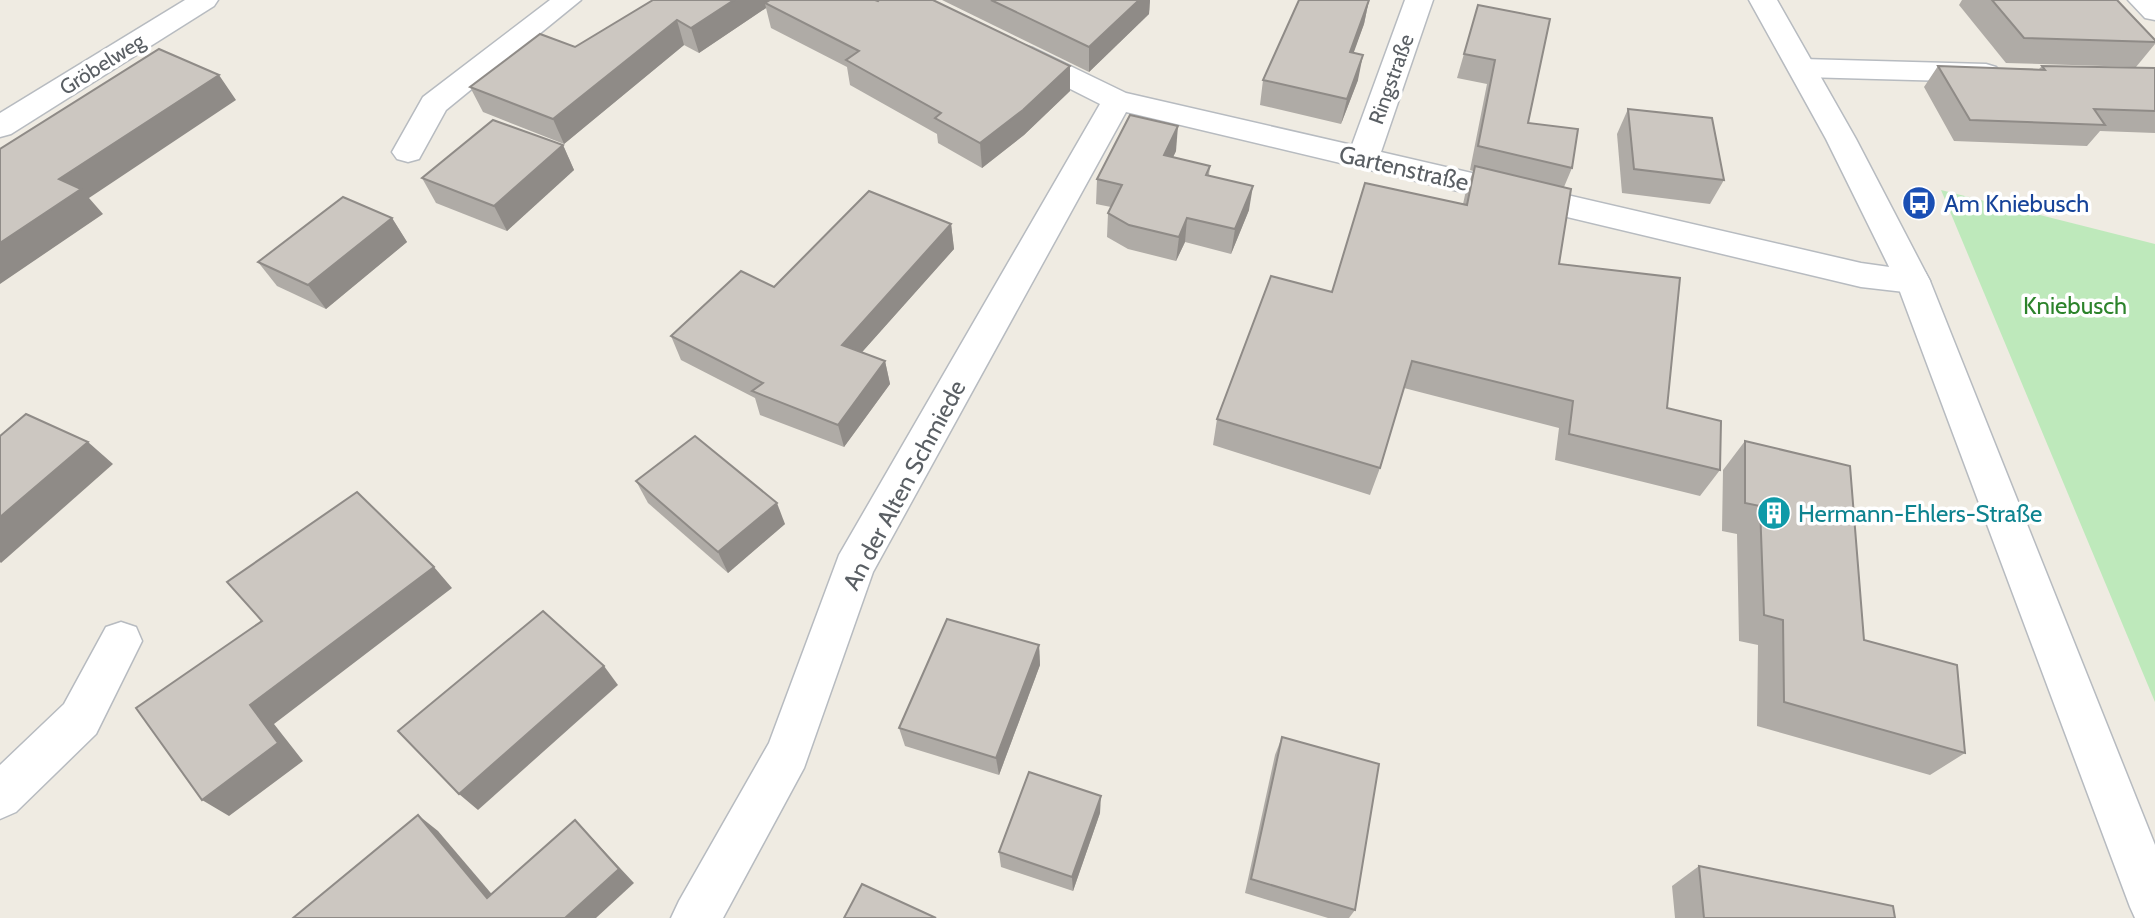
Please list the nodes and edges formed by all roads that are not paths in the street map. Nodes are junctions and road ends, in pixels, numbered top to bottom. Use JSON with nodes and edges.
{"nodes":[{"id":1,"x":204,"y":0,"type":"edge"},
{"id":2,"x":567,"y":0,"type":"edge"},
{"id":3,"x":1419,"y":0,"type":"edge"},
{"id":4,"x":1763,"y":0,"type":"edge"},
{"id":5,"x":2142,"y":0,"type":"edge"},
{"id":6,"x":2155,"y":12,"type":"edge"},
{"id":7,"x":996,"y":40,"type":"edge"},
{"id":8,"x":1803,"y":68,"type":"junction"},
{"id":9,"x":2007,"y":74,"type":"edge"},
{"id":10,"x":1117,"y":100,"type":"junction"},
{"id":11,"x":0,"y":127,"type":"edge"},
{"id":12,"x":408,"y":152,"type":"dead end"},
{"id":13,"x":1363,"y":158,"type":"junction"},
{"id":14,"x":1913,"y":281,"type":"junction"},
{"id":15,"x":121,"y":641,"type":"dead end"},
{"id":16,"x":0,"y":796,"type":"edge"},
{"id":17,"x":2155,"y":907,"type":"edge"},
{"id":18,"x":696,"y":918,"type":"edge"}],
"edges":[{"from":1,"to":11,"type":"street","name":"Gröbelweg"},
{"from":2,"to":12,"type":"street"},
{"from":3,"to":13,"type":"street","name":"Ringstraße"},
{"from":4,"to":8,"type":"street"},
{"from":5,"to":6,"type":"street"},
{"from":7,"to":10,"type":"street","name":"Gartenstraße"},
{"from":8,"to":9,"type":"street"},
{"from":8,"to":14,"type":"street"},
{"from":10,"to":13,"type":"street","name":"Gartenstraße"},
{"from":10,"to":18,"type":"street","name":"An der Alten Schmiede"},
{"from":13,"to":14,"type":"street","name":"Gartenstraße"},
{"from":14,"to":17,"type":"street"},
{"from":15,"to":16,"type":"street"}]}
